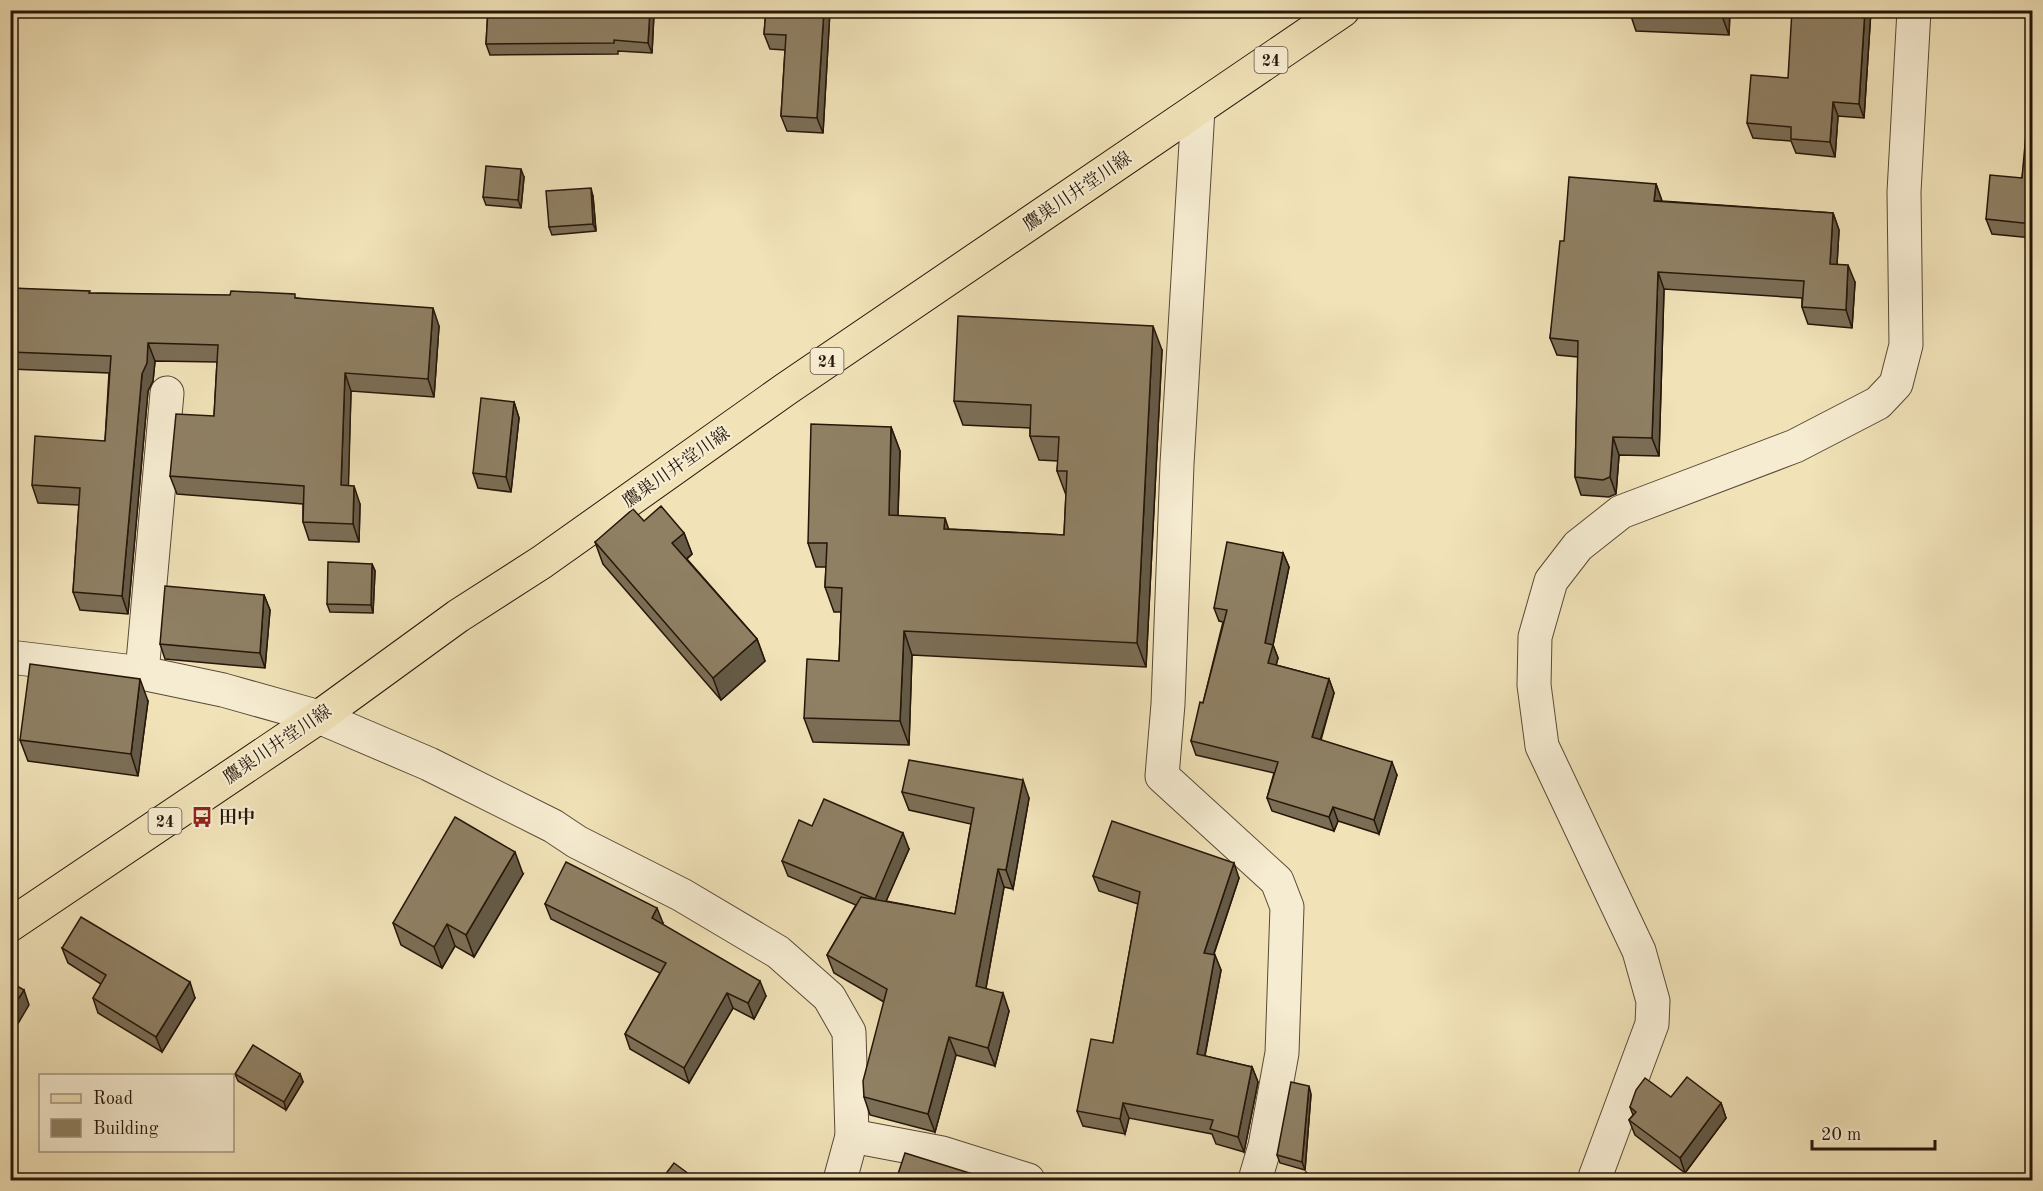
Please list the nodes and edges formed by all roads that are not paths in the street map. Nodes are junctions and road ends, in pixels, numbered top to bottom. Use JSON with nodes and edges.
{"nodes":[{"id":1,"x":1343,"y":10,"type":"edge"},
{"id":2,"x":1914,"y":10,"type":"edge"},
{"id":3,"x":1198,"y":109,"type":"junction"},
{"id":4,"x":167,"y":393,"type":"dead end"},
{"id":5,"x":10,"y":657,"type":"edge"},
{"id":6,"x":142,"y":674,"type":"junction"},
{"id":7,"x":319,"y":717,"type":"junction"},
{"id":8,"x":10,"y":925,"type":"edge"},
{"id":9,"x":852,"y":1136,"type":"junction"},
{"id":10,"x":840,"y":1180,"type":"edge"},
{"id":11,"x":1028,"y":1180,"type":"edge"},
{"id":12,"x":1255,"y":1180,"type":"edge"},
{"id":13,"x":1594,"y":1180,"type":"edge"}],
"edges":[{"from":1,"to":3,"type":"main road","name":"鷹巣川井堂川線","number":"24"},
{"from":2,"to":13,"type":"street"},
{"from":3,"to":7,"type":"main road","name":"鷹巣川井堂川線","number":"24"},
{"from":3,"to":12,"type":"street"},
{"from":4,"to":6,"type":"street"},
{"from":5,"to":6,"type":"street"},
{"from":6,"to":7,"type":"street"},
{"from":7,"to":8,"type":"main road","name":"鷹巣川井堂川線","number":"24"},
{"from":7,"to":9,"type":"street"},
{"from":9,"to":10,"type":"street"},
{"from":9,"to":11,"type":"street"}]}
